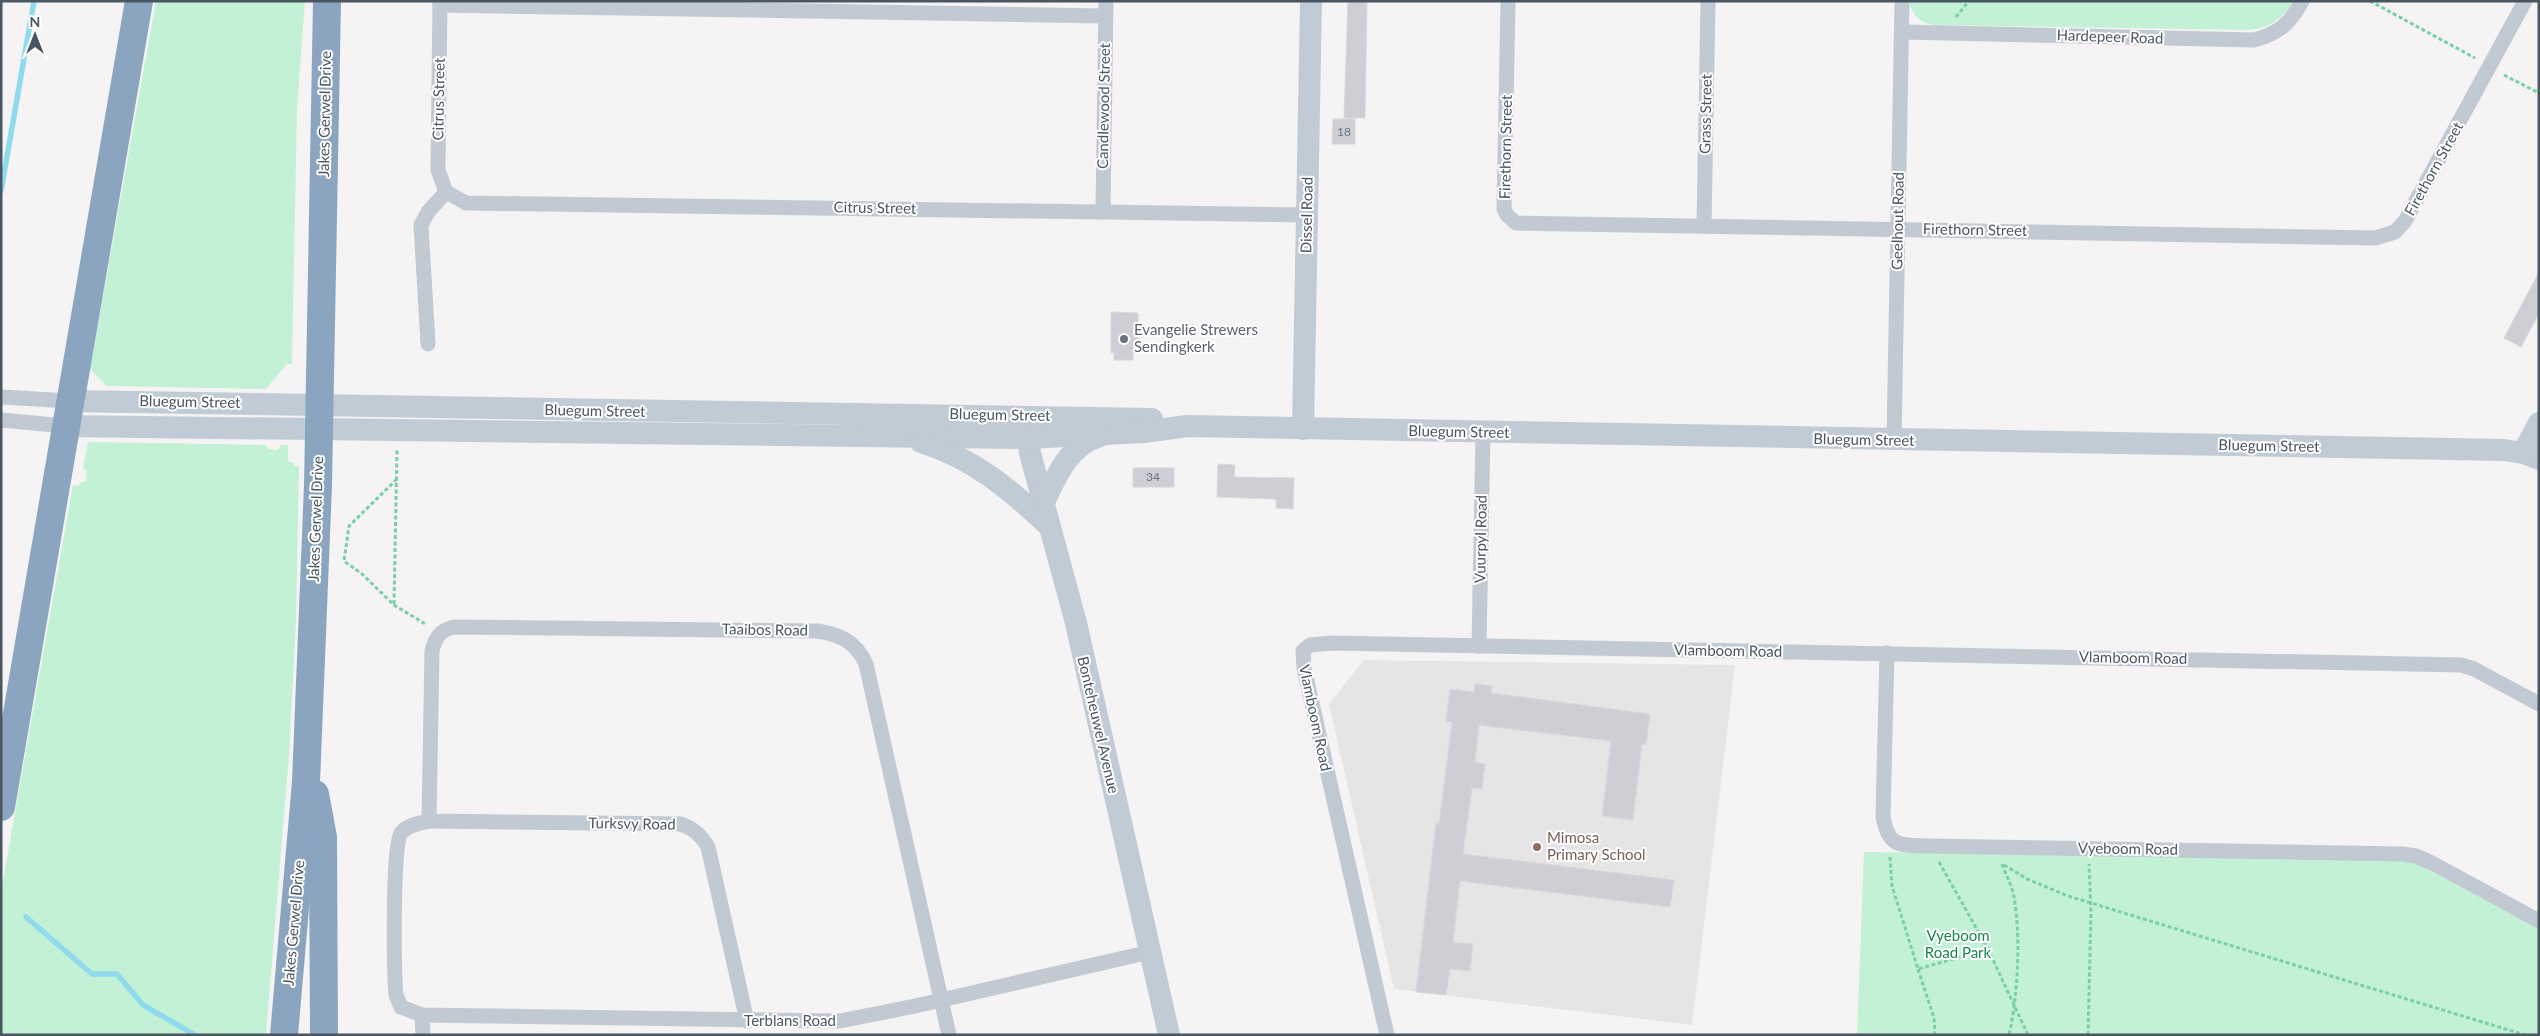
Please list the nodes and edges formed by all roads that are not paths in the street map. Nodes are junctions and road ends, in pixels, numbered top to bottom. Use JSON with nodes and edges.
{"nodes":[{"id":1,"x":139,"y":1,"type":"edge"},
{"id":2,"x":327,"y":1,"type":"edge"},
{"id":3,"x":1311,"y":1,"type":"edge"},
{"id":4,"x":1508,"y":1,"type":"edge"},
{"id":5,"x":1708,"y":1,"type":"edge"},
{"id":6,"x":1902,"y":1,"type":"edge"},
{"id":7,"x":2302,"y":1,"type":"edge"},
{"id":8,"x":2524,"y":1,"type":"edge"},
{"id":9,"x":440,"y":3,"type":"edge"},
{"id":10,"x":1106,"y":8,"type":"edge"},
{"id":11,"x":1902,"y":32,"type":"junction"},
{"id":12,"x":446,"y":192,"type":"junction"},
{"id":13,"x":1103,"y":211,"type":"junction"},
{"id":14,"x":1307,"y":215,"type":"junction"},
{"id":15,"x":1704,"y":226,"type":"junction"},
{"id":16,"x":1898,"y":229,"type":"junction"},
{"id":17,"x":428,"y":344,"type":"dead end"},
{"id":18,"x":1,"y":398,"type":"edge"},
{"id":19,"x":67,"y":413,"type":"junction"},
{"id":20,"x":319,"y":416,"type":"junction"},
{"id":21,"x":1,"y":420,"type":"edge"},
{"id":22,"x":2539,"y":423,"type":"edge"},
{"id":23,"x":1027,"y":426,"type":"junction"},
{"id":24,"x":1187,"y":426,"type":"junction"},
{"id":25,"x":1303,"y":429,"type":"junction"},
{"id":26,"x":1483,"y":432,"type":"junction"},
{"id":27,"x":1108,"y":434,"type":"junction"},
{"id":28,"x":902,"y":437,"type":"junction"},
{"id":29,"x":1894,"y":440,"type":"junction"},
{"id":30,"x":2531,"y":456,"type":"edge"},
{"id":31,"x":1044,"y":502,"type":"junction"},
{"id":32,"x":1050,"y":527,"type":"junction"},
{"id":33,"x":1479,"y":646,"type":"junction"},
{"id":34,"x":1887,"y":654,"type":"junction"},
{"id":35,"x":2539,"y":704,"type":"edge"},
{"id":36,"x":306,"y":748,"type":"junction"},
{"id":37,"x":1,"y":807,"type":"edge"},
{"id":38,"x":429,"y":822,"type":"junction"},
{"id":39,"x":2539,"y":921,"type":"edge"},
{"id":40,"x":1150,"y":952,"type":"junction"},
{"id":41,"x":943,"y":1000,"type":"junction"},
{"id":42,"x":422,"y":1015,"type":"junction"},
{"id":43,"x":747,"y":1021,"type":"junction"},
{"id":44,"x":284,"y":1035,"type":"edge"},
{"id":45,"x":324,"y":1035,"type":"edge"},
{"id":46,"x":423,"y":1035,"type":"edge"},
{"id":47,"x":949,"y":1035,"type":"edge"},
{"id":48,"x":1169,"y":1035,"type":"edge"},
{"id":49,"x":1387,"y":1035,"type":"edge"}],
"edges":[{"from":1,"to":19,"type":"highway"},
{"from":2,"to":20,"type":"highway","name":"Jakes Gerwel Drive"},
{"from":3,"to":14,"type":"street","name":"Dissel Road"},
{"from":4,"to":15,"type":"street","name":"Firethorn Street"},
{"from":5,"to":15,"type":"street","name":"Grass Street"},
{"from":6,"to":11,"type":"street","name":"Geelhout Road"},
{"from":7,"to":11,"type":"street","name":"Hardepeer Road"},
{"from":8,"to":16,"type":"street","name":"Firethorn Street"},
{"from":9,"to":10,"type":"street","name":"Citrus Street"},
{"from":9,"to":12,"type":"street","name":"Citrus Street"},
{"from":10,"to":13,"type":"street","name":"Candlewood Street"},
{"from":11,"to":16,"type":"street","name":"Geelhout Road"},
{"from":12,"to":13,"type":"street","name":"Citrus Street"},
{"from":12,"to":17,"type":"street"},
{"from":13,"to":14,"type":"street","name":"Citrus Street"},
{"from":14,"to":25,"type":"street","name":"Dissel Road"},
{"from":15,"to":16,"type":"street","name":"Firethorn Street"},
{"from":16,"to":29,"type":"street","name":"Geelhout Road"},
{"from":18,"to":19,"type":"street","name":"Bluegum Street"},
{"from":19,"to":20,"type":"street","name":"Bluegum Street"},
{"from":19,"to":21,"type":"street","name":"Bluegum Street"},
{"from":19,"to":37,"type":"highway"},
{"from":20,"to":23,"type":"street","name":"Bluegum Street"},
{"from":20,"to":28,"type":"street","name":"Bluegum Street"},
{"from":20,"to":36,"type":"highway","name":"Jakes Gerwel Drive"},
{"from":22,"to":30,"type":"street"},
{"from":23,"to":24,"type":"street","name":"Bluegum Street"},
{"from":23,"to":27,"type":"street","name":"Bluegum Street"},
{"from":23,"to":28,"type":"street","name":"Bluegum Street"},
{"from":23,"to":31,"type":"street","name":"Bonteheuwel Avenue"},
{"from":24,"to":25,"type":"street","name":"Bluegum Street"},
{"from":24,"to":27,"type":"street","name":"Bluegum Street"},
{"from":25,"to":26,"type":"street","name":"Bluegum Street"},
{"from":26,"to":29,"type":"street","name":"Bluegum Street"},
{"from":26,"to":33,"type":"street","name":"Vuurpyl Road"},
{"from":27,"to":31,"type":"street"},
{"from":28,"to":32,"type":"street"},
{"from":29,"to":30,"type":"street","name":"Bluegum Street"},
{"from":31,"to":32,"type":"street","name":"Bonteheuwel Avenue"},
{"from":32,"to":40,"type":"street","name":"Bonteheuwel Avenue"},
{"from":33,"to":34,"type":"street","name":"Vlamboom Road"},
{"from":33,"to":49,"type":"street","name":"Vlamboom Road"},
{"from":34,"to":35,"type":"street","name":"Vlamboom Road"},
{"from":34,"to":39,"type":"street","name":"Vyeboom Road"},
{"from":36,"to":44,"type":"highway","name":"Jakes Gerwel Drive"},
{"from":36,"to":45,"type":"highway"},
{"from":38,"to":41,"type":"street","name":"Taaibos Road"},
{"from":38,"to":42,"type":"street","name":"Turksvy Road"},
{"from":38,"to":43,"type":"street","name":"Turksvy Road"},
{"from":40,"to":41,"type":"street","name":"Terblans Road"},
{"from":40,"to":48,"type":"street","name":"Bonteheuwel Avenue"},
{"from":41,"to":43,"type":"street","name":"Terblans Road"},
{"from":41,"to":47,"type":"street","name":"Taaibos Road"},
{"from":42,"to":43,"type":"street","name":"Terblans Road"},
{"from":42,"to":46,"type":"street"}]}
